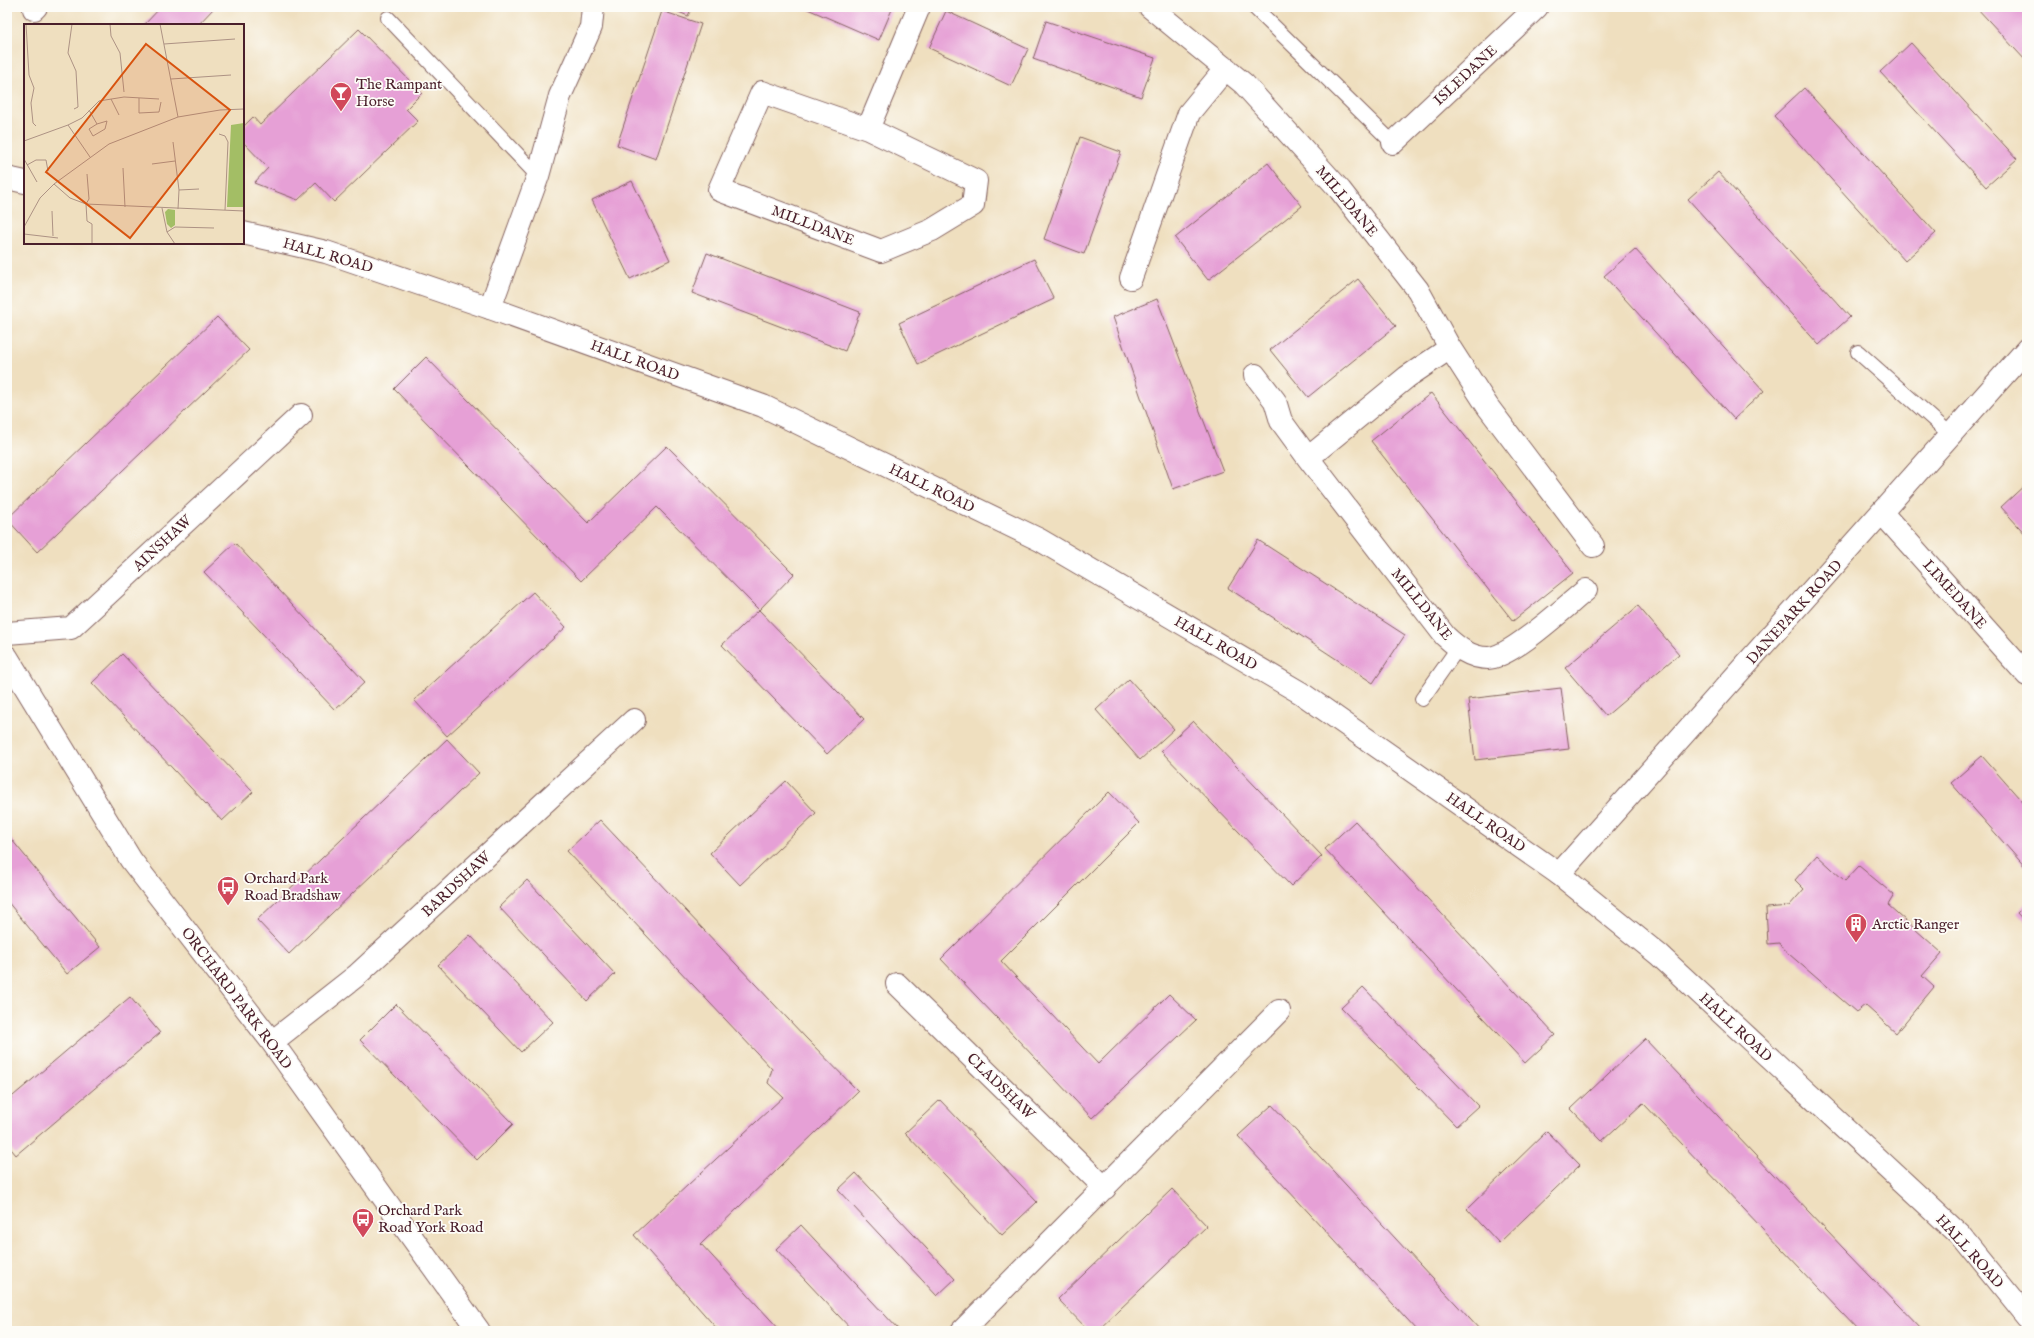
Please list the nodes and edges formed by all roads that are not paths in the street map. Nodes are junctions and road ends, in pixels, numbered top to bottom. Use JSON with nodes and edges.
{"nodes":[{"id":1,"x":593,"y":7,"type":"edge"},
{"id":2,"x":919,"y":7,"type":"edge"},
{"id":3,"x":1150,"y":7,"type":"edge"},
{"id":4,"x":1254,"y":7,"type":"edge"},
{"id":5,"x":1537,"y":7,"type":"edge"},
{"id":6,"x":388,"y":18,"type":"dead end"},
{"id":7,"x":1226,"y":68,"type":"junction"},
{"id":8,"x":868,"y":129,"type":"junction"},
{"id":9,"x":1393,"y":143,"type":"joint"},
{"id":10,"x":538,"y":176,"type":"junction"},
{"id":11,"x":7,"y":178,"type":"edge"},
{"id":12,"x":24,"y":182,"type":"edge"},
{"id":13,"x":244,"y":233,"type":"edge"},
{"id":14,"x":1131,"y":278,"type":"dead end"},
{"id":15,"x":490,"y":308,"type":"junction"},
{"id":16,"x":1450,"y":348,"type":"junction"},
{"id":17,"x":2027,"y":349,"type":"edge"},
{"id":18,"x":1858,"y":352,"type":"dead end"},
{"id":19,"x":1255,"y":375,"type":"dead end"},
{"id":20,"x":301,"y":415,"type":"dead end"},
{"id":21,"x":1951,"y":435,"type":"junction"},
{"id":22,"x":1308,"y":458,"type":"junction"},
{"id":23,"x":1882,"y":513,"type":"junction"},
{"id":24,"x":1594,"y":546,"type":"dead end"},
{"id":25,"x":1586,"y":590,"type":"dead end"},
{"id":26,"x":7,"y":633,"type":"edge"},
{"id":27,"x":1458,"y":648,"type":"junction"},
{"id":28,"x":7,"y":657,"type":"edge"},
{"id":29,"x":2027,"y":675,"type":"edge"},
{"id":30,"x":1422,"y":699,"type":"dead end"},
{"id":31,"x":634,"y":720,"type":"dead end"},
{"id":32,"x":1560,"y":874,"type":"junction"},
{"id":33,"x":897,"y":984,"type":"dead end"},
{"id":34,"x":1279,"y":1011,"type":"dead end"},
{"id":35,"x":272,"y":1042,"type":"junction"},
{"id":36,"x":1105,"y":1188,"type":"junction"},
{"id":37,"x":2027,"y":1318,"type":"edge"},
{"id":38,"x":479,"y":1331,"type":"edge"},
{"id":39,"x":962,"y":1331,"type":"edge"}],
"edges":[{"from":1,"to":10,"type":"street"},
{"from":2,"to":8,"type":"street"},
{"from":3,"to":7,"type":"street","name":"MILLDANE"},
{"from":4,"to":9,"type":"lane"},
{"from":5,"to":9,"type":"street","name":"ISLEDANE"},
{"from":6,"to":10,"type":"lane"},
{"from":7,"to":14,"type":"street"},
{"from":7,"to":16,"type":"street","name":"MILLDANE"},
{"from":8,"to":8,"type":"street","name":"MILLDANE"},
{"from":10,"to":15,"type":"street"},
{"from":11,"to":12,"type":"street"},
{"from":13,"to":15,"type":"street","name":"HALL ROAD"},
{"from":15,"to":32,"type":"street","name":"HALL ROAD"},
{"from":16,"to":22,"type":"street"},
{"from":16,"to":24,"type":"street","name":"MILLDANE"},
{"from":17,"to":21,"type":"street","name":"DANEPARK ROAD"},
{"from":18,"to":21,"type":"lane"},
{"from":19,"to":22,"type":"street","name":"MILLDANE"},
{"from":20,"to":26,"type":"street","name":"AINSHAW"},
{"from":21,"to":23,"type":"street","name":"DANEPARK ROAD"},
{"from":22,"to":27,"type":"street","name":"MILLDANE"},
{"from":23,"to":29,"type":"street","name":"LIMEDANE"},
{"from":23,"to":32,"type":"street","name":"DANEPARK ROAD"},
{"from":25,"to":27,"type":"street","name":"MILLDANE"},
{"from":27,"to":30,"type":"lane"},
{"from":28,"to":35,"type":"street","name":"ORCHARD PARK ROAD"},
{"from":31,"to":35,"type":"street","name":"BARDSHAW"},
{"from":32,"to":37,"type":"street","name":"HALL ROAD"},
{"from":33,"to":36,"type":"street","name":"CLADSHAW"},
{"from":34,"to":36,"type":"street"},
{"from":35,"to":38,"type":"street","name":"ORCHARD PARK ROAD"},
{"from":36,"to":39,"type":"street"}]}
